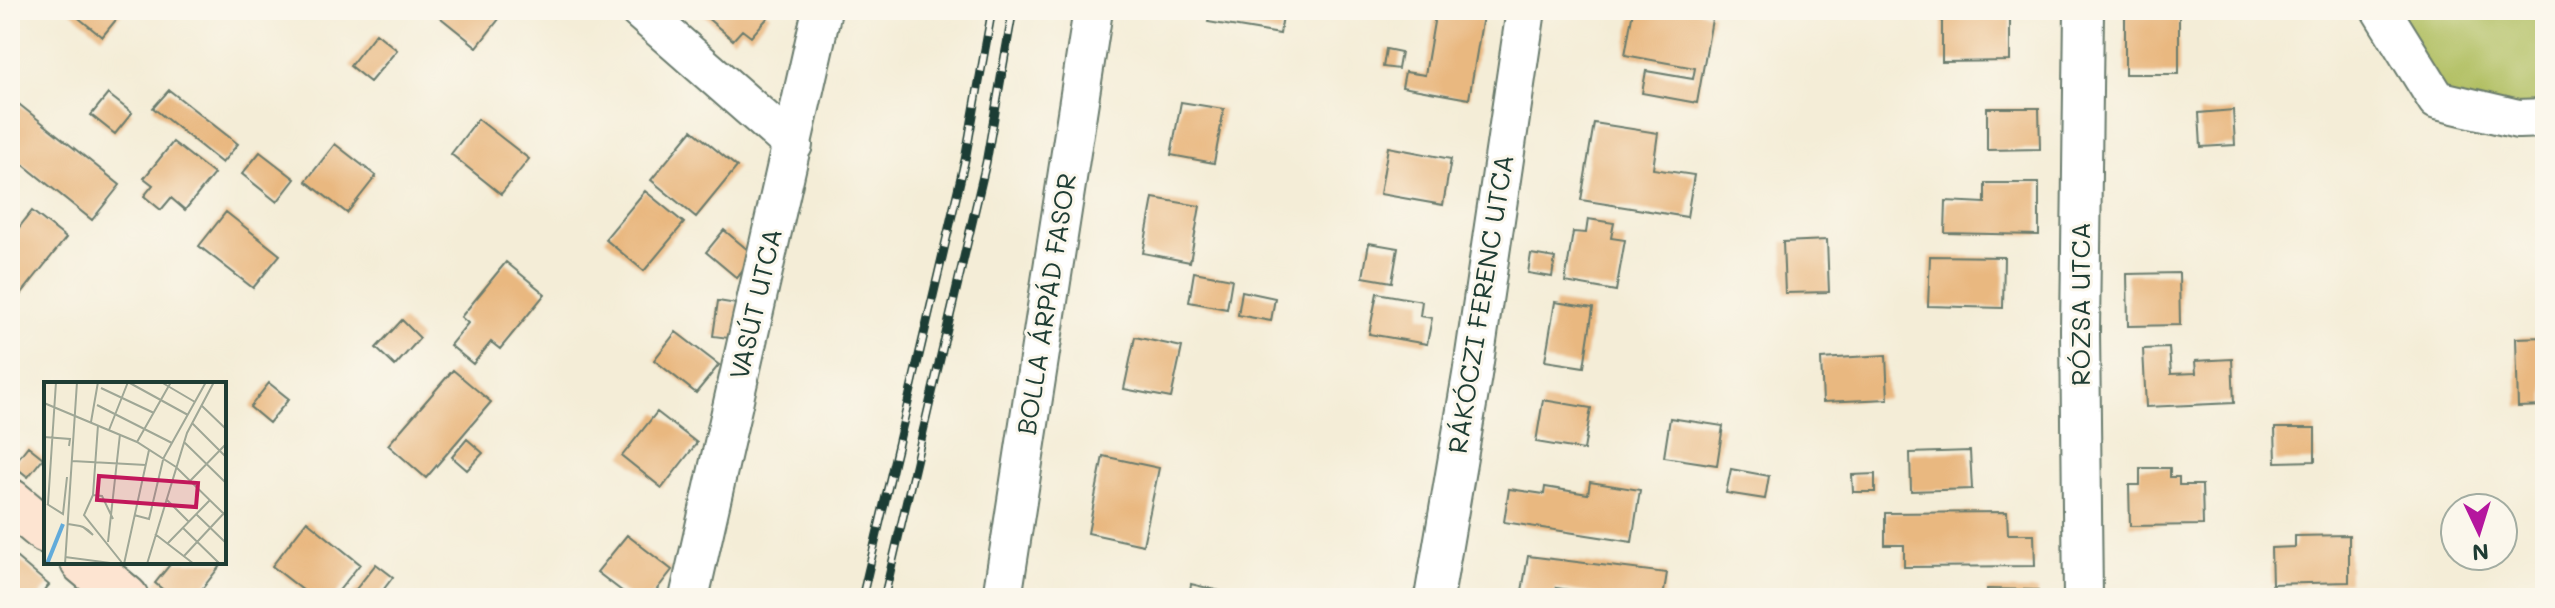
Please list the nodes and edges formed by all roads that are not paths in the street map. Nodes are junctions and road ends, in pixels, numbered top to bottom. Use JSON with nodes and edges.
{"nodes":[{"id":1,"x":639,"y":10,"type":"edge"},
{"id":2,"x":822,"y":10,"type":"edge"},
{"id":3,"x":1093,"y":10,"type":"edge"},
{"id":4,"x":1526,"y":10,"type":"edge"},
{"id":5,"x":2084,"y":10,"type":"edge"},
{"id":6,"x":2381,"y":10,"type":"edge"},
{"id":7,"x":2545,"y":118,"type":"edge"},
{"id":8,"x":793,"y":145,"type":"junction"},
{"id":9,"x":10,"y":501,"type":"edge"},
{"id":10,"x":44,"y":529,"type":"edge"},
{"id":11,"x":85,"y":564,"type":"edge"},
{"id":12,"x":126,"y":598,"type":"edge"},
{"id":13,"x":689,"y":598,"type":"edge"},
{"id":14,"x":1002,"y":598,"type":"edge"},
{"id":15,"x":1434,"y":598,"type":"edge"},
{"id":16,"x":2083,"y":598,"type":"edge"}],
"edges":[{"from":1,"to":8,"type":"street"},
{"from":2,"to":8,"type":"street","name":"VASÚT UTCA"},
{"from":3,"to":14,"type":"street","name":"BOLLA ÁRPÁD FASOR"},
{"from":4,"to":15,"type":"street","name":"RÁKÓCZI FERENC UTCA"},
{"from":5,"to":16,"type":"street","name":"RÓZSA UTCA"},
{"from":6,"to":7,"type":"street"},
{"from":8,"to":13,"type":"street","name":"VASÚT UTCA"},
{"from":9,"to":10,"type":"street"},
{"from":11,"to":12,"type":"street"}]}
